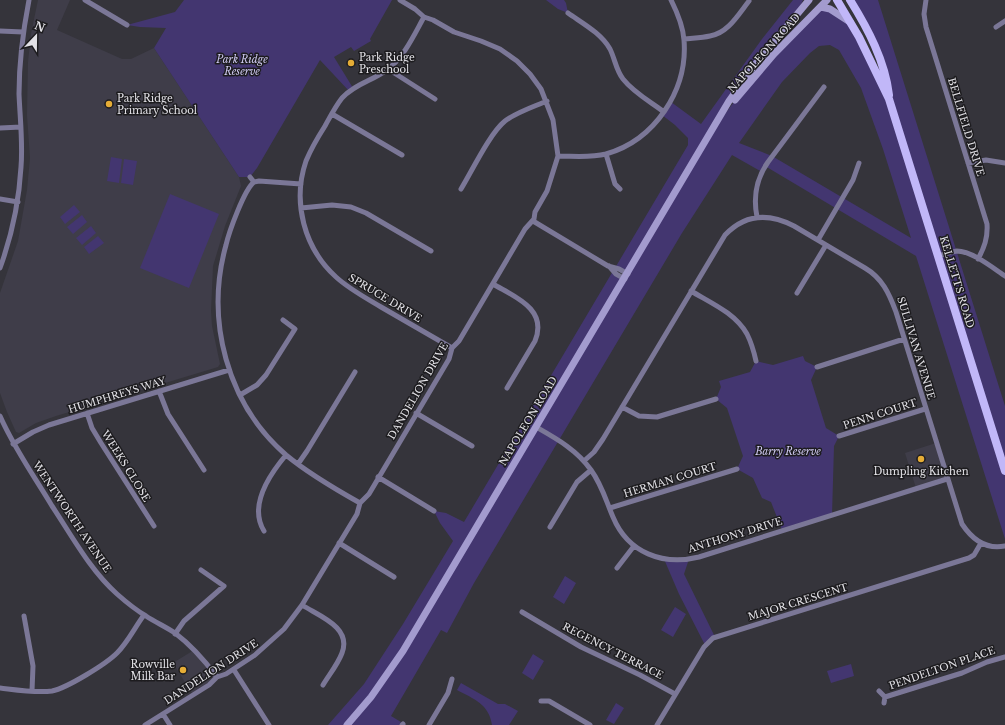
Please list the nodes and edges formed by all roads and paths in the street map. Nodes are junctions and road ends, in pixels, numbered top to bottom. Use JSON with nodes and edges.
{"nodes":[{"id":1,"x":29,"y":0,"type":"edge"},
{"id":2,"x":85,"y":0,"type":"edge"},
{"id":3,"x":400,"y":0,"type":"edge"},
{"id":4,"x":671,"y":0,"type":"edge"},
{"id":5,"x":803,"y":0,"type":"edge"},
{"id":6,"x":809,"y":0,"type":"edge"},
{"id":7,"x":827,"y":0,"type":"edge"},
{"id":8,"x":837,"y":0,"type":"edge"},
{"id":9,"x":851,"y":0,"type":"edge"},
{"id":10,"x":926,"y":0,"type":"edge"},
{"id":11,"x":749,"y":1,"type":"edge"},
{"id":12,"x":821,"y":7,"type":"junction"},
{"id":13,"x":568,"y":13,"type":"dead end"},
{"id":14,"x":797,"y":14,"type":"junction"},
{"id":15,"x":424,"y":17,"type":"junction"},
{"id":16,"x":1005,"y":21,"type":"edge"},
{"id":17,"x":851,"y":22,"type":"junction"},
{"id":18,"x":128,"y":24,"type":"dead end"},
{"id":19,"x":996,"y":27,"type":"dead end"},
{"id":20,"x":0,"y":31,"type":"edge"},
{"id":21,"x":23,"y":32,"type":"junction"},
{"id":22,"x":684,"y":39,"type":"junction"},
{"id":23,"x":388,"y":69,"type":"junction"},
{"id":24,"x":824,"y":87,"type":"dead end"},
{"id":25,"x":435,"y":99,"type":"dead end"},
{"id":26,"x":889,"y":99,"type":"junction"},
{"id":27,"x":547,"y":101,"type":"junction"},
{"id":28,"x":664,"y":112,"type":"junction"},
{"id":29,"x":332,"y":114,"type":"junction"},
{"id":30,"x":718,"y":122,"type":"junction"},
{"id":31,"x":20,"y":127,"type":"junction"},
{"id":32,"x":0,"y":128,"type":"edge"},
{"id":33,"x":606,"y":154,"type":"junction"},
{"id":34,"x":402,"y":155,"type":"dead end"},
{"id":35,"x":558,"y":156,"type":"junction"},
{"id":36,"x":858,"y":163,"type":"dead end"},
{"id":37,"x":968,"y":163,"type":"junction"},
{"id":38,"x":1005,"y":163,"type":"edge"},
{"id":39,"x":250,"y":177,"type":"dead end"},
{"id":40,"x":254,"y":182,"type":"junction"},
{"id":41,"x":301,"y":184,"type":"junction"},
{"id":42,"x":462,"y":189,"type":"dead end"},
{"id":43,"x":620,"y":189,"type":"dead end"},
{"id":44,"x":0,"y":199,"type":"edge"},
{"id":45,"x":18,"y":202,"type":"junction"},
{"id":46,"x":301,"y":208,"type":"junction"},
{"id":47,"x":757,"y":217,"type":"junction"},
{"id":48,"x":533,"y":221,"type":"junction"},
{"id":49,"x":818,"y":240,"type":"junction"},
{"id":50,"x":826,"y":245,"type":"junction"},
{"id":51,"x":431,"y":251,"type":"dead end"},
{"id":52,"x":938,"y":256,"type":"junction"},
{"id":53,"x":978,"y":259,"type":"junction"},
{"id":54,"x":0,"y":268,"type":"edge"},
{"id":55,"x":1005,"y":276,"type":"edge"},
{"id":56,"x":626,"y":277,"type":"junction"},
{"id":57,"x":493,"y":284,"type":"junction"},
{"id":58,"x":691,"y":291,"type":"junction"},
{"id":59,"x":797,"y":293,"type":"dead end"},
{"id":60,"x":284,"y":320,"type":"dead end"},
{"id":61,"x":904,"y":339,"type":"junction"},
{"id":62,"x":452,"y":348,"type":"junction"},
{"id":63,"x":756,"y":361,"type":"dead end"},
{"id":64,"x":817,"y":367,"type":"dead end"},
{"id":65,"x":229,"y":370,"type":"junction"},
{"id":66,"x":355,"y":372,"type":"dead end"},
{"id":67,"x":507,"y":388,"type":"dead end"},
{"id":68,"x":159,"y":391,"type":"junction"},
{"id":69,"x":240,"y":395,"type":"junction"},
{"id":70,"x":716,"y":399,"type":"dead end"},
{"id":71,"x":622,"y":407,"type":"junction"},
{"id":72,"x":925,"y":409,"type":"junction"},
{"id":73,"x":87,"y":413,"type":"junction"},
{"id":74,"x":416,"y":413,"type":"junction"},
{"id":75,"x":0,"y":416,"type":"edge"},
{"id":76,"x":536,"y":427,"type":"junction"},
{"id":77,"x":839,"y":436,"type":"dead end"},
{"id":78,"x":14,"y":444,"type":"junction"},
{"id":79,"x":472,"y":446,"type":"dead end"},
{"id":80,"x":286,"y":455,"type":"junction"},
{"id":81,"x":584,"y":461,"type":"junction"},
{"id":82,"x":298,"y":464,"type":"junction"},
{"id":83,"x":737,"y":469,"type":"dead end"},
{"id":84,"x":204,"y":470,"type":"dead end"},
{"id":85,"x":591,"y":470,"type":"junction"},
{"id":86,"x":1005,"y":471,"type":"edge"},
{"id":87,"x":378,"y":477,"type":"junction"},
{"id":88,"x":947,"y":478,"type":"junction"},
{"id":89,"x":360,"y":503,"type":"junction"},
{"id":90,"x":610,"y":508,"type":"junction"},
{"id":91,"x":434,"y":510,"type":"dead end"},
{"id":92,"x":154,"y":526,"type":"dead end"},
{"id":93,"x":550,"y":527,"type":"dead end"},
{"id":94,"x":264,"y":531,"type":"dead end"},
{"id":95,"x":339,"y":543,"type":"junction"},
{"id":96,"x":981,"y":543,"type":"junction"},
{"id":97,"x":634,"y":546,"type":"junction"},
{"id":98,"x":1005,"y":546,"type":"edge"},
{"id":99,"x":617,"y":568,"type":"dead end"},
{"id":100,"x":201,"y":570,"type":"dead end"},
{"id":101,"x":394,"y":577,"type":"dead end"},
{"id":102,"x":302,"y":605,"type":"junction"},
{"id":103,"x":522,"y":612,"type":"dead end"},
{"id":104,"x":144,"y":615,"type":"junction"},
{"id":105,"x":24,"y":616,"type":"dead end"},
{"id":106,"x":175,"y":634,"type":"junction"},
{"id":107,"x":1005,"y":657,"type":"edge"},
{"id":108,"x":234,"y":670,"type":"junction"},
{"id":109,"x":217,"y":677,"type":"junction"},
{"id":110,"x":452,"y":679,"type":"dead end"},
{"id":111,"x":323,"y":685,"type":"dead end"},
{"id":112,"x":0,"y":688,"type":"edge"},
{"id":113,"x":32,"y":691,"type":"junction"},
{"id":114,"x":879,"y":692,"type":"dead end"},
{"id":115,"x":675,"y":694,"type":"junction"},
{"id":116,"x":885,"y":697,"type":"junction"},
{"id":117,"x":542,"y":701,"type":"dead end"},
{"id":118,"x":884,"y":704,"type":"dead end"},
{"id":119,"x":163,"y":714,"type":"junction"},
{"id":120,"x":145,"y":725,"type":"edge"},
{"id":121,"x":170,"y":725,"type":"edge"},
{"id":122,"x":269,"y":725,"type":"edge"},
{"id":123,"x":347,"y":725,"type":"edge"},
{"id":124,"x":429,"y":725,"type":"edge"},
{"id":125,"x":590,"y":725,"type":"edge"},
{"id":126,"x":657,"y":725,"type":"edge"}],
"edges":[{"from":1,"to":21,"type":"street"},
{"from":2,"to":18,"type":"street"},
{"from":3,"to":15,"type":"street","name":"DANDELION DRIVE"},
{"from":4,"to":22,"type":"street"},
{"from":5,"to":14,"type":"main road"},
{"from":6,"to":14,"type":"main road","name":"NAPOLEON ROAD"},
{"from":7,"to":12,"type":"main road","name":"NAPOLEON ROAD"},
{"from":8,"to":17,"type":"main road","name":"KELLETTS ROAD"},
{"from":9,"to":26,"type":"main road","name":"KELLETTS ROAD"},
{"from":10,"to":37,"type":"street","name":"BELLFIELD DRIVE"},
{"from":11,"to":22,"type":"street"},
{"from":12,"to":17,"type":"main road"},
{"from":12,"to":30,"type":"main road","name":"NAPOLEON ROAD"},
{"from":13,"to":28,"type":"street"},
{"from":14,"to":30,"type":"main road","name":"NAPOLEON ROAD"},
{"from":15,"to":23,"type":"street","name":"SPRUCE DRIVE"},
{"from":15,"to":27,"type":"street","name":"DANDELION DRIVE"},
{"from":16,"to":19,"type":"street"},
{"from":17,"to":26,"type":"main road","name":"KELLETTS ROAD"},
{"from":20,"to":21,"type":"street"},
{"from":21,"to":31,"type":"street"},
{"from":22,"to":28,"type":"street"},
{"from":23,"to":25,"type":"street"},
{"from":23,"to":29,"type":"street","name":"SPRUCE DRIVE"},
{"from":24,"to":47,"type":"street"},
{"from":26,"to":52,"type":"main road","name":"KELLETTS ROAD"},
{"from":27,"to":35,"type":"street","name":"DANDELION DRIVE"},
{"from":27,"to":42,"type":"street"},
{"from":28,"to":33,"type":"street"},
{"from":29,"to":34,"type":"street"},
{"from":29,"to":41,"type":"street","name":"SPRUCE DRIVE"},
{"from":30,"to":56,"type":"main road","name":"NAPOLEON ROAD"},
{"from":31,"to":32,"type":"street"},
{"from":31,"to":45,"type":"street"},
{"from":33,"to":35,"type":"street"},
{"from":33,"to":43,"type":"street"},
{"from":35,"to":48,"type":"street","name":"DANDELION DRIVE"},
{"from":36,"to":49,"type":"street"},
{"from":37,"to":38,"type":"street"},
{"from":37,"to":53,"type":"street","name":"BELLFIELD DRIVE"},
{"from":39,"to":40,"type":"street"},
{"from":40,"to":41,"type":"street"},
{"from":40,"to":65,"type":"street"},
{"from":41,"to":46,"type":"street","name":"SPRUCE DRIVE"},
{"from":44,"to":45,"type":"street"},
{"from":45,"to":54,"type":"street"},
{"from":46,"to":51,"type":"street"},
{"from":46,"to":62,"type":"street","name":"SPRUCE DRIVE"},
{"from":47,"to":49,"type":"street","name":"SULLIVAN AVENUE"},
{"from":47,"to":58,"type":"street","name":"SULLIVAN AVENUE"},
{"from":48,"to":56,"type":"street"},
{"from":48,"to":57,"type":"street","name":"DANDELION DRIVE"},
{"from":49,"to":50,"type":"street","name":"SULLIVAN AVENUE"},
{"from":50,"to":59,"type":"street"},
{"from":50,"to":61,"type":"street","name":"SULLIVAN AVENUE"},
{"from":52,"to":53,"type":"street"},
{"from":52,"to":86,"type":"main road","name":"KELLETTS ROAD"},
{"from":53,"to":55,"type":"street"},
{"from":56,"to":76,"type":"main road","name":"NAPOLEON ROAD"},
{"from":57,"to":62,"type":"street","name":"DANDELION DRIVE"},
{"from":57,"to":67,"type":"street"},
{"from":58,"to":63,"type":"street"},
{"from":58,"to":71,"type":"street","name":"SULLIVAN AVENUE"},
{"from":60,"to":69,"type":"street"},
{"from":61,"to":64,"type":"street"},
{"from":61,"to":72,"type":"street","name":"SULLIVAN AVENUE"},
{"from":62,"to":74,"type":"street","name":"DANDELION DRIVE"},
{"from":65,"to":68,"type":"street","name":"HUMPHREYS WAY"},
{"from":65,"to":69,"type":"street"},
{"from":66,"to":82,"type":"street"},
{"from":68,"to":73,"type":"street","name":"HUMPHREYS WAY"},
{"from":68,"to":84,"type":"street"},
{"from":69,"to":80,"type":"street"},
{"from":70,"to":71,"type":"street"},
{"from":71,"to":81,"type":"street","name":"SULLIVAN AVENUE"},
{"from":72,"to":77,"type":"street","name":"PENN COURT"},
{"from":72,"to":88,"type":"street","name":"SULLIVAN AVENUE"},
{"from":73,"to":78,"type":"street","name":"HUMPHREYS WAY"},
{"from":73,"to":92,"type":"street","name":"WEEKS CLOSE"},
{"from":74,"to":79,"type":"street"},
{"from":74,"to":87,"type":"street","name":"DANDELION DRIVE"},
{"from":75,"to":78,"type":"street","name":"WENTWORTH AVENUE"},
{"from":76,"to":81,"type":"street","name":"ANTHONY DRIVE"},
{"from":76,"to":123,"type":"main road","name":"NAPOLEON ROAD"},
{"from":78,"to":104,"type":"street","name":"WENTWORTH AVENUE"},
{"from":80,"to":82,"type":"street"},
{"from":80,"to":94,"type":"street"},
{"from":81,"to":85,"type":"street","name":"ANTHONY DRIVE"},
{"from":82,"to":89,"type":"street"},
{"from":83,"to":90,"type":"street","name":"HERMAN COURT"},
{"from":85,"to":90,"type":"street","name":"ANTHONY DRIVE"},
{"from":85,"to":93,"type":"street"},
{"from":87,"to":89,"type":"street","name":"DANDELION DRIVE"},
{"from":87,"to":91,"type":"street"},
{"from":88,"to":96,"type":"street","name":"SULLIVAN AVENUE"},
{"from":88,"to":97,"type":"street","name":"ANTHONY DRIVE"},
{"from":89,"to":95,"type":"street","name":"DANDELION DRIVE"},
{"from":90,"to":97,"type":"street","name":"ANTHONY DRIVE"},
{"from":95,"to":101,"type":"street"},
{"from":95,"to":102,"type":"street","name":"DANDELION DRIVE"},
{"from":96,"to":98,"type":"street"},
{"from":96,"to":115,"type":"street","name":"MAJOR CRESCENT"},
{"from":97,"to":99,"type":"street"},
{"from":100,"to":106,"type":"street"},
{"from":102,"to":108,"type":"street","name":"DANDELION DRIVE"},
{"from":102,"to":111,"type":"street"},
{"from":103,"to":115,"type":"street","name":"REGENCY TERRACE"},
{"from":104,"to":106,"type":"street","name":"WENTWORTH AVENUE"},
{"from":104,"to":113,"type":"street"},
{"from":105,"to":113,"type":"street"},
{"from":106,"to":109,"type":"street","name":"WENTWORTH AVENUE"},
{"from":107,"to":116,"type":"street","name":"PENDELTON PLACE"},
{"from":108,"to":109,"type":"street","name":"DANDELION DRIVE"},
{"from":108,"to":122,"type":"street"},
{"from":109,"to":119,"type":"street","name":"DANDELION DRIVE"},
{"from":110,"to":124,"type":"street"},
{"from":112,"to":113,"type":"street"},
{"from":114,"to":116,"type":"street","name":"PENDELTON PLACE"},
{"from":115,"to":126,"type":"street","name":"MAJOR CRESCENT"},
{"from":116,"to":118,"type":"street","name":"PENDELTON PLACE"},
{"from":117,"to":125,"type":"street"},
{"from":119,"to":120,"type":"street","name":"DANDELION DRIVE"},
{"from":119,"to":121,"type":"street"}]}
